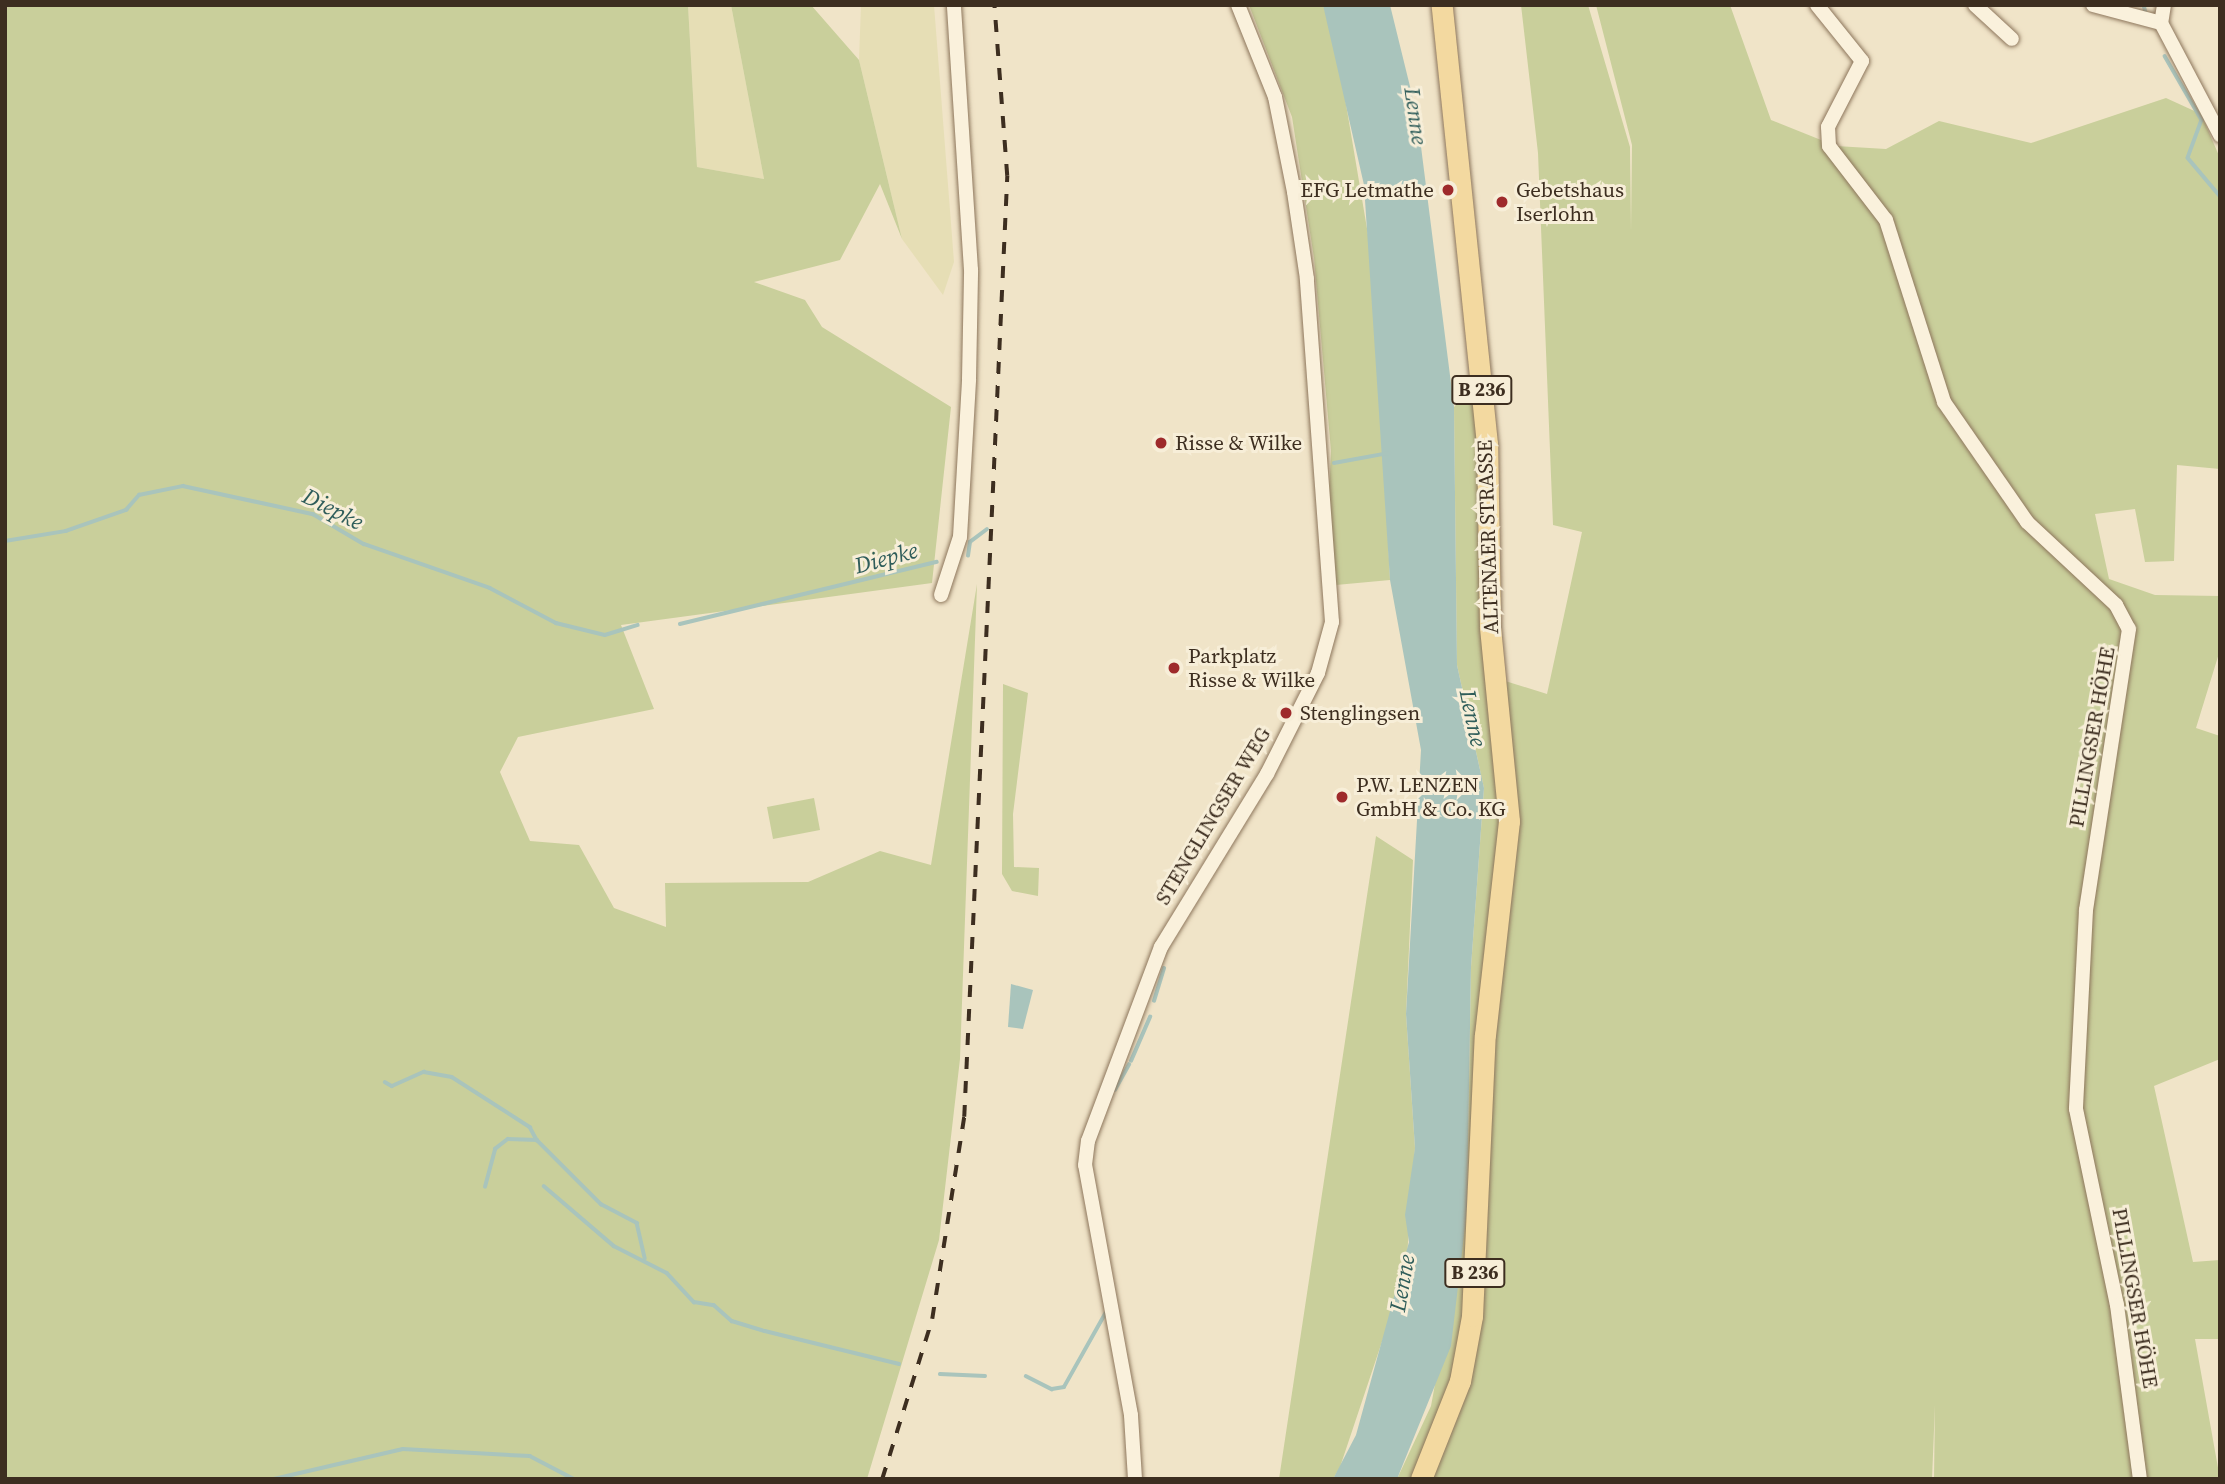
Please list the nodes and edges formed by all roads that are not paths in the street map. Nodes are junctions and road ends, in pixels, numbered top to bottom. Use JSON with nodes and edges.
{"nodes":[{"id":1,"x":954,"y":5,"type":"edge"},
{"id":2,"x":1238,"y":5,"type":"edge"},
{"id":3,"x":1441,"y":5,"type":"edge"},
{"id":4,"x":1816,"y":5,"type":"edge"},
{"id":5,"x":1975,"y":5,"type":"edge"},
{"id":6,"x":2164,"y":5,"type":"edge"},
{"id":7,"x":2096,"y":6,"type":"edge"},
{"id":8,"x":2161,"y":23,"type":"junction"},
{"id":9,"x":2011,"y":39,"type":"dead end"},
{"id":10,"x":1862,"y":61,"type":"junction"},
{"id":11,"x":1877,"y":67,"type":"dead end"},
{"id":12,"x":2220,"y":135,"type":"edge"},
{"id":13,"x":941,"y":595,"type":"dead end"},
{"id":14,"x":1135,"y":1479,"type":"edge"},
{"id":15,"x":1421,"y":1479,"type":"edge"},
{"id":16,"x":2140,"y":1479,"type":"edge"}],
"edges":[{"from":1,"to":13,"type":"street"},
{"from":2,"to":14,"type":"street","name":"STENGLINGSER WEG"},
{"from":3,"to":15,"type":"main road","name":"ALTENAER STRASSE","number":"B 236"},
{"from":4,"to":10,"type":"street"},
{"from":5,"to":9,"type":"street"},
{"from":6,"to":8,"type":"street"},
{"from":7,"to":8,"type":"street"},
{"from":8,"to":12,"type":"street"},
{"from":10,"to":11,"type":"street"},
{"from":10,"to":16,"type":"street","name":"PILLINGSER HÖHE"}]}
